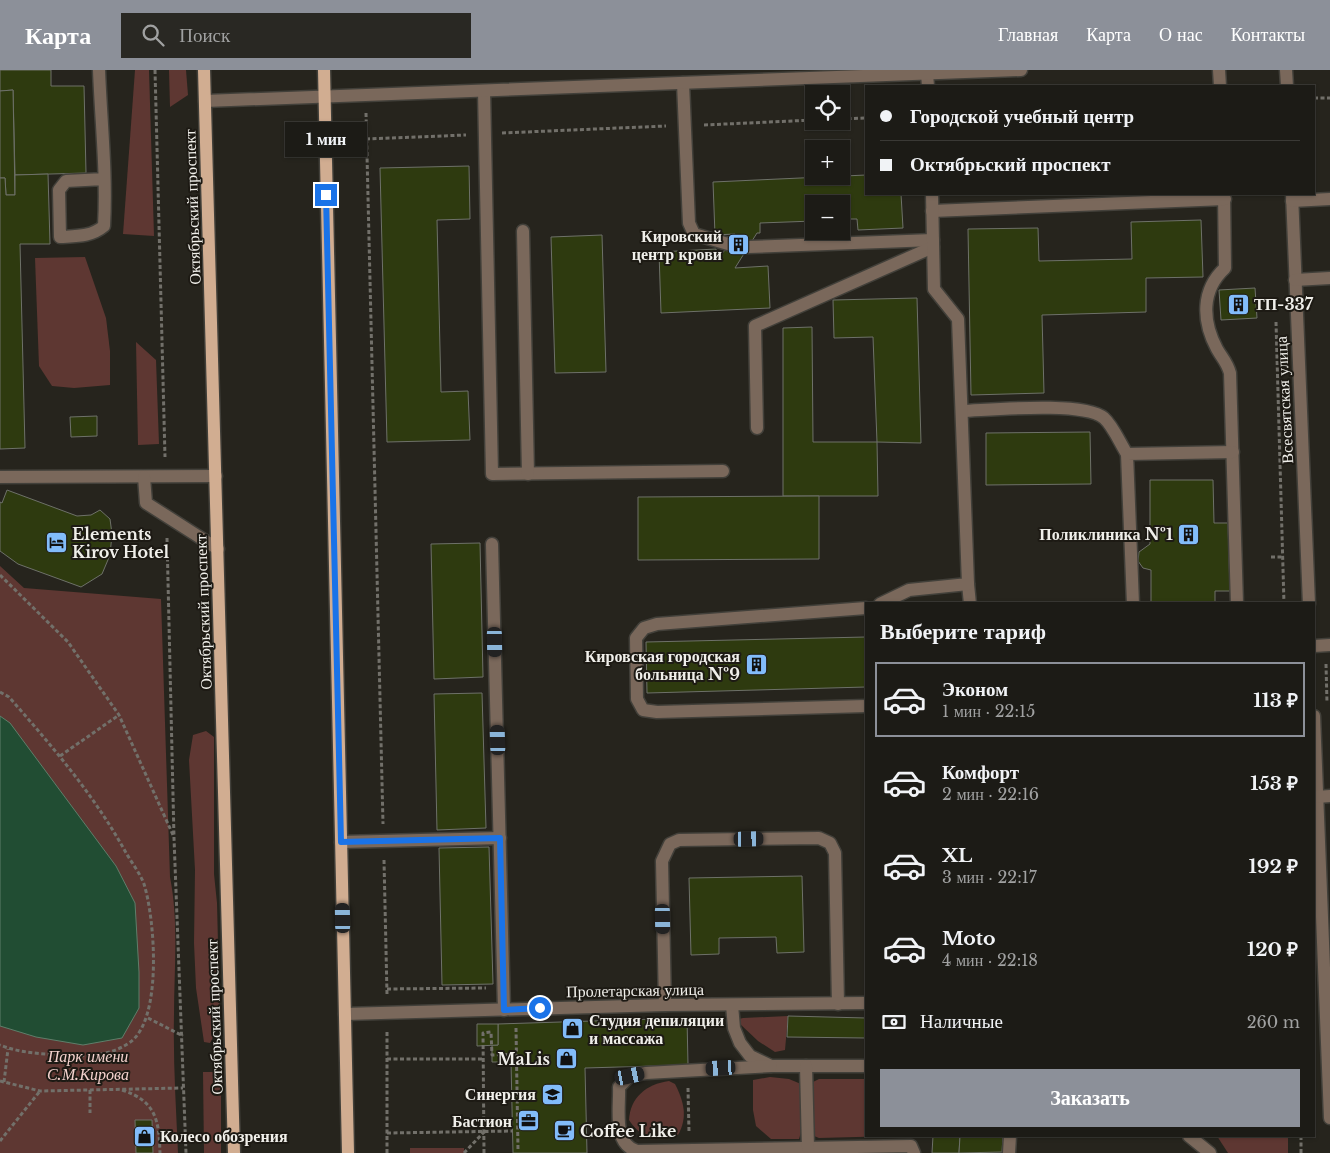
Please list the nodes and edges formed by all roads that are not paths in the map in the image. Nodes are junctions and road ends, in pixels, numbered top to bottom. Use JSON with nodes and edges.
{"nodes":[{"id":1,"x":99,"y":70,"type":"edge"},
{"id":2,"x":204,"y":70,"type":"edge"},
{"id":3,"x":324,"y":70,"type":"edge"},
{"id":4,"x":1021,"y":70,"type":"edge"},
{"id":5,"x":1219,"y":70,"type":"edge"},
{"id":6,"x":1286,"y":70,"type":"edge"},
{"id":7,"x":928,"y":80,"type":"edge"},
{"id":8,"x":683,"y":83,"type":"junction"},
{"id":9,"x":1220,"y":85,"type":"edge"},
{"id":10,"x":1287,"y":85,"type":"edge"},
{"id":11,"x":484,"y":91,"type":"junction"},
{"id":12,"x":324,"y":97,"type":"junction"},
{"id":13,"x":205,"y":101,"type":"junction"},
{"id":14,"x":104,"y":179,"type":"junction"},
{"id":15,"x":932,"y":195,"type":"edge"},
{"id":16,"x":1225,"y":196,"type":"edge"},
{"id":17,"x":1292,"y":197,"type":"edge"},
{"id":18,"x":1330,"y":199,"type":"edge"},
{"id":19,"x":932,"y":210,"type":"junction"},
{"id":20,"x":523,"y":231,"type":"dead end"},
{"id":21,"x":933,"y":243,"type":"junction"},
{"id":22,"x":728,"y":244,"type":"tunnel mouth"},
{"id":23,"x":748,"y":247,"type":"tunnel mouth"},
{"id":24,"x":1330,"y":278,"type":"edge"},
{"id":25,"x":1295,"y":280,"type":"junction"},
{"id":26,"x":962,"y":411,"type":"junction"},
{"id":27,"x":757,"y":428,"type":"dead end"},
{"id":28,"x":1233,"y":452,"type":"junction"},
{"id":29,"x":1127,"y":454,"type":"junction"},
{"id":30,"x":723,"y":471,"type":"dead end"},
{"id":31,"x":528,"y":474,"type":"junction"},
{"id":32,"x":216,"y":476,"type":"junction"},
{"id":33,"x":0,"y":477,"type":"edge"},
{"id":34,"x":144,"y":477,"type":"junction"},
{"id":35,"x":492,"y":544,"type":"dead end"},
{"id":36,"x":218,"y":550,"type":"junction"},
{"id":37,"x":968,"y":584,"type":"junction"},
{"id":38,"x":884,"y":602,"type":"edge"},
{"id":39,"x":970,"y":602,"type":"edge"},
{"id":40,"x":1133,"y":602,"type":"edge"},
{"id":41,"x":1237,"y":602,"type":"edge"},
{"id":42,"x":1309,"y":602,"type":"edge"},
{"id":43,"x":865,"y":608,"type":"edge"},
{"id":44,"x":1330,"y":645,"type":"edge"},
{"id":45,"x":1315,"y":646,"type":"edge"},
{"id":46,"x":865,"y":706,"type":"edge"},
{"id":47,"x":1315,"y":731,"type":"edge"},
{"id":48,"x":1319,"y":792,"type":"edge"},
{"id":49,"x":500,"y":838,"type":"junction"},
{"id":50,"x":341,"y":842,"type":"junction"},
{"id":51,"x":1323,"y":1002,"type":"edge"},
{"id":52,"x":838,"y":1004,"type":"junction"},
{"id":53,"x":865,"y":1004,"type":"edge"},
{"id":54,"x":665,"y":1005,"type":"junction"},
{"id":55,"x":732,"y":1005,"type":"junction"},
{"id":56,"x":504,"y":1010,"type":"junction"},
{"id":57,"x":345,"y":1014,"type":"junction"},
{"id":58,"x":1329,"y":1063,"type":"edge"},
{"id":59,"x":770,"y":1066,"type":"junction"},
{"id":60,"x":806,"y":1066,"type":"junction"},
{"id":61,"x":865,"y":1066,"type":"edge"},
{"id":62,"x":1330,"y":1118,"type":"edge"},
{"id":63,"x":1010,"y":1137,"type":"edge"},
{"id":64,"x":1190,"y":1137,"type":"edge"},
{"id":65,"x":912,"y":1145,"type":"edge"},
{"id":66,"x":808,"y":1148,"type":"junction"},
{"id":67,"x":234,"y":1153,"type":"edge"},
{"id":68,"x":348,"y":1153,"type":"edge"},
{"id":69,"x":1009,"y":1153,"type":"edge"},
{"id":70,"x":1210,"y":1153,"type":"edge"}],
"edges":[{"from":1,"to":14,"type":"street"},
{"from":2,"to":13,"type":"main road","name":"Октябрьский проспект"},
{"from":3,"to":12,"type":"main road"},
{"from":4,"to":7,"type":"street"},
{"from":5,"to":9,"type":"street"},
{"from":6,"to":10,"type":"street"},
{"from":7,"to":8,"type":"street"},
{"from":8,"to":11,"type":"street"},
{"from":8,"to":22,"type":"street"},
{"from":11,"to":12,"type":"street"},
{"from":11,"to":31,"type":"street"},
{"from":12,"to":13,"type":"street"},
{"from":12,"to":50,"type":"main road"},
{"from":13,"to":32,"type":"main road","name":"Октябрьский проспект"},
{"from":14,"to":14,"type":"street"},
{"from":15,"to":19,"type":"street"},
{"from":16,"to":19,"type":"street"},
{"from":16,"to":28,"type":"street"},
{"from":17,"to":18,"type":"street"},
{"from":17,"to":25,"type":"street","name":"Всесвятская улица"},
{"from":19,"to":21,"type":"street"},
{"from":20,"to":31,"type":"street"},
{"from":21,"to":23,"type":"street"},
{"from":21,"to":26,"type":"street"},
{"from":21,"to":27,"type":"street"},
{"from":24,"to":25,"type":"street"},
{"from":25,"to":42,"type":"street","name":"Всесвятская улица"},
{"from":26,"to":29,"type":"street"},
{"from":26,"to":37,"type":"street"},
{"from":28,"to":29,"type":"street"},
{"from":28,"to":41,"type":"street"},
{"from":29,"to":40,"type":"street"},
{"from":30,"to":31,"type":"street"},
{"from":32,"to":34,"type":"street"},
{"from":32,"to":36,"type":"main road","name":"Октябрьский проспект"},
{"from":33,"to":34,"type":"street"},
{"from":34,"to":36,"type":"street"},
{"from":35,"to":49,"type":"street"},
{"from":36,"to":67,"type":"main road","name":"Октябрьский проспект"},
{"from":37,"to":38,"type":"street"},
{"from":37,"to":39,"type":"street"},
{"from":43,"to":46,"type":"street"},
{"from":44,"to":45,"type":"street"},
{"from":47,"to":48,"type":"street"},
{"from":48,"to":51,"type":"street"},
{"from":49,"to":50,"type":"street"},
{"from":49,"to":56,"type":"street"},
{"from":50,"to":57,"type":"main road"},
{"from":51,"to":58,"type":"street"},
{"from":52,"to":53,"type":"street","name":"Пролетарская улица"},
{"from":52,"to":54,"type":"street"},
{"from":52,"to":55,"type":"street","name":"Пролетарская улица"},
{"from":54,"to":55,"type":"street","name":"Пролетарская улица"},
{"from":54,"to":56,"type":"street","name":"Пролетарская улица"},
{"from":55,"to":59,"type":"street"},
{"from":56,"to":57,"type":"street","name":"Пролетарская улица"},
{"from":57,"to":68,"type":"main road"},
{"from":58,"to":62,"type":"street"},
{"from":59,"to":60,"type":"street"},
{"from":59,"to":66,"type":"street"},
{"from":60,"to":61,"type":"street"},
{"from":60,"to":66,"type":"street"},
{"from":63,"to":69,"type":"street"},
{"from":64,"to":70,"type":"street"},
{"from":65,"to":66,"type":"street"}]}
